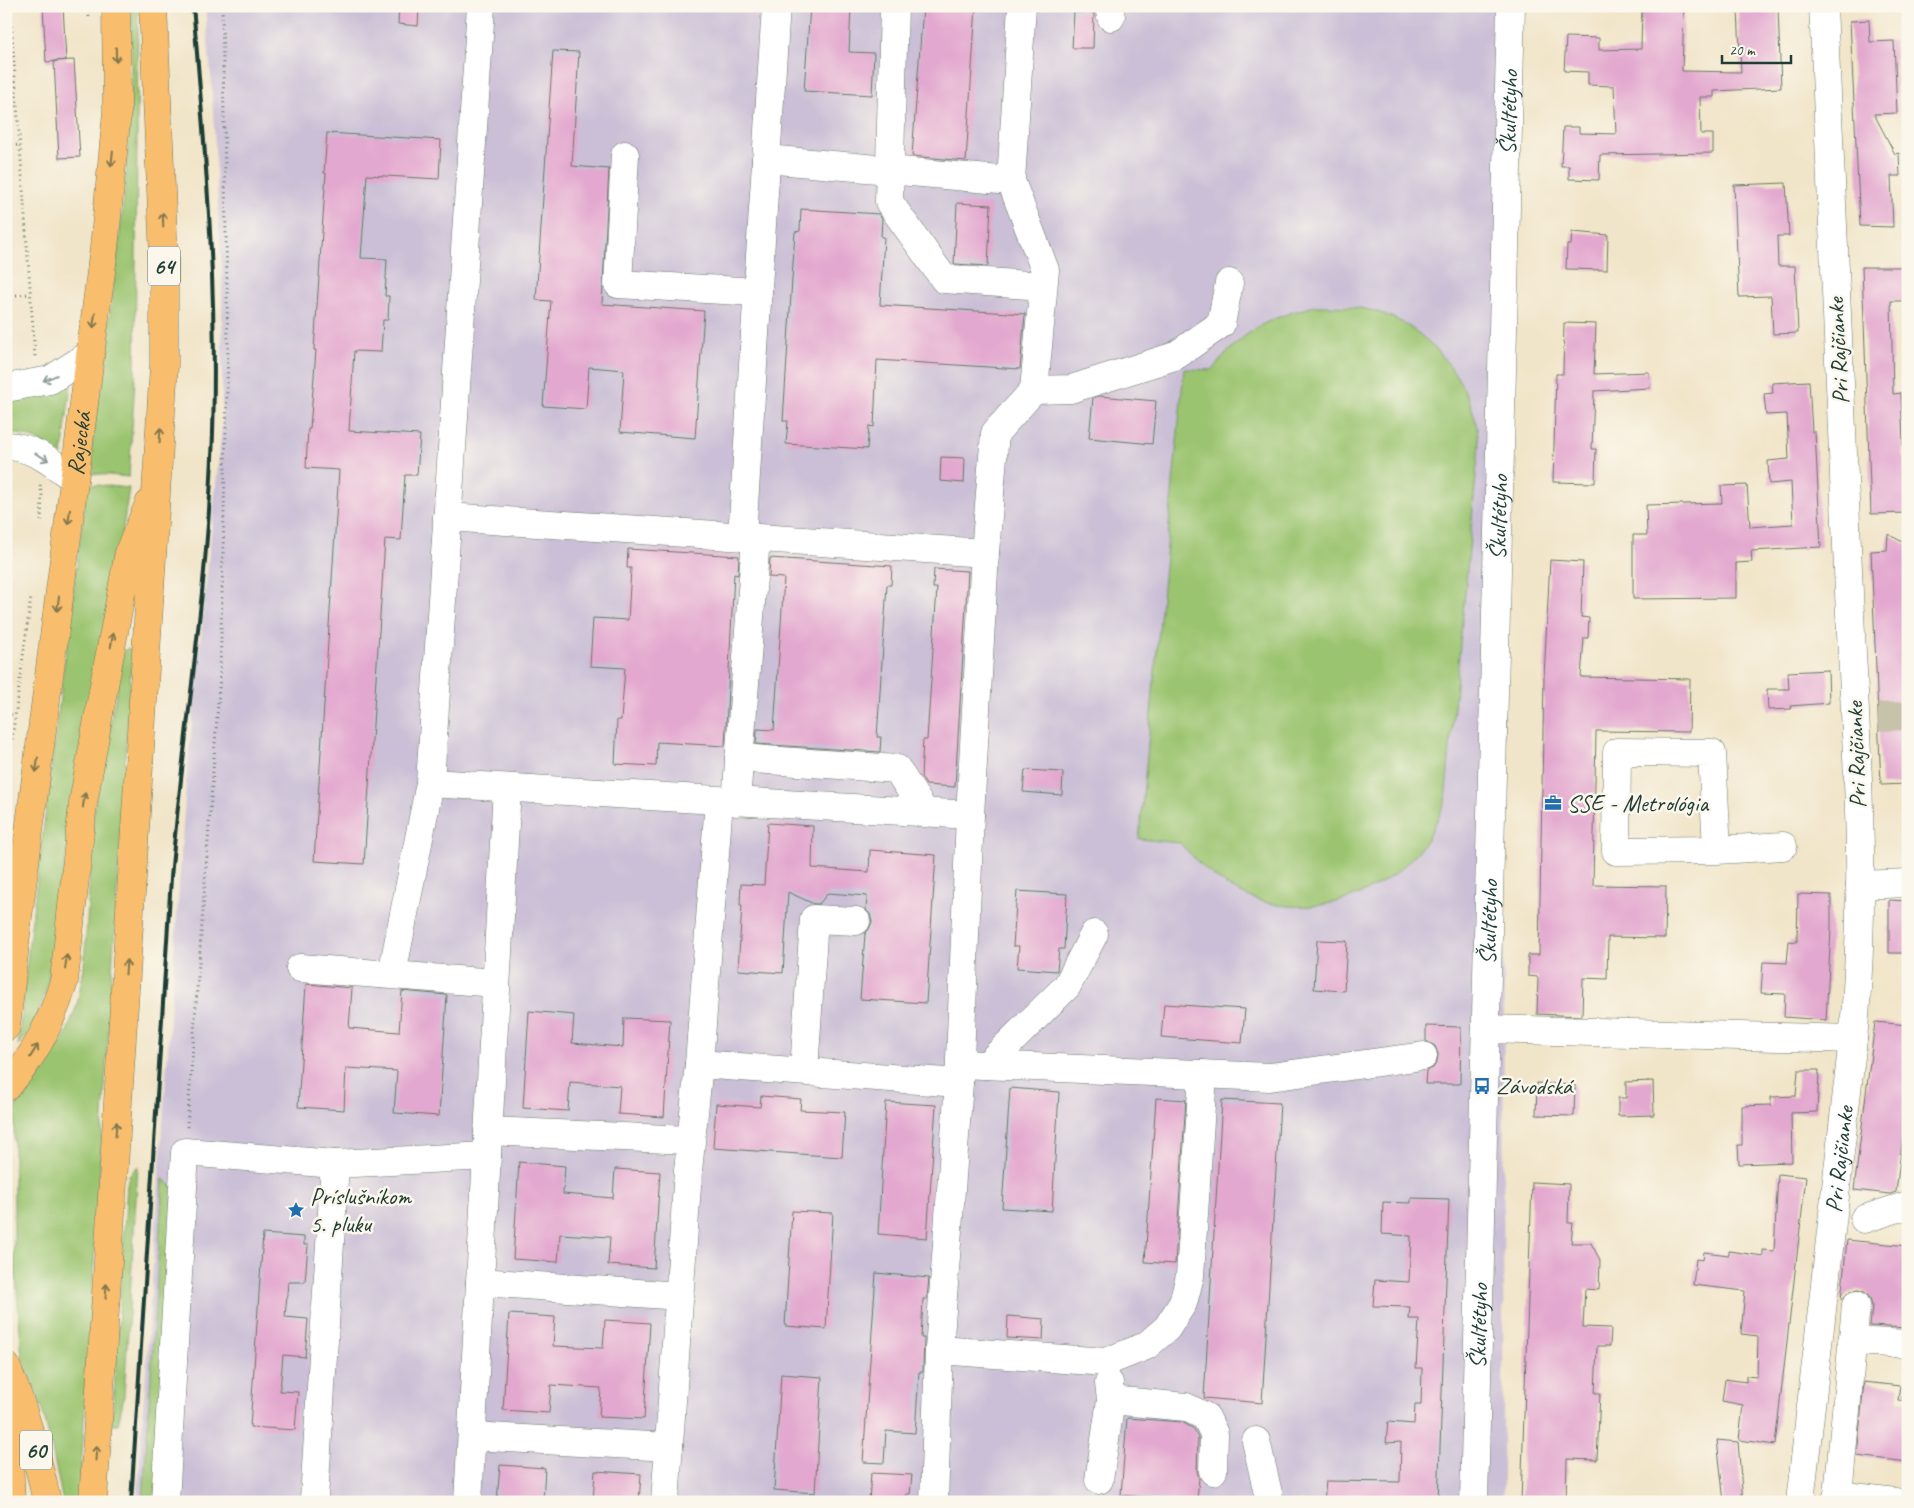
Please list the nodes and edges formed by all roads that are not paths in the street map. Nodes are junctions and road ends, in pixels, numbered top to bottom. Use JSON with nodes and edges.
{"nodes":[{"id":1,"x":116,"y":6,"type":"edge"},
{"id":2,"x":153,"y":6,"type":"edge"},
{"id":3,"x":481,"y":6,"type":"edge"},
{"id":4,"x":776,"y":6,"type":"edge"},
{"id":5,"x":894,"y":6,"type":"edge"},
{"id":6,"x":1022,"y":6,"type":"edge"},
{"id":7,"x":1511,"y":6,"type":"edge"},
{"id":8,"x":1823,"y":6,"type":"edge"},
{"id":9,"x":625,"y":155,"type":"dead end"},
{"id":10,"x":766,"y":159,"type":"junction"},
{"id":11,"x":890,"y":170,"type":"junction"},
{"id":12,"x":1011,"y":181,"type":"junction"},
{"id":13,"x":1229,"y":283,"type":"dead end"},
{"id":14,"x":1044,"y":286,"type":"junction"},
{"id":15,"x":758,"y":292,"type":"junction"},
{"id":16,"x":89,"y":355,"type":"junction"},
{"id":17,"x":6,"y":388,"type":"edge"},
{"id":18,"x":1034,"y":390,"type":"junction"},
{"id":19,"x":6,"y":446,"type":"edge"},
{"id":20,"x":74,"y":479,"type":"junction"},
{"id":21,"x":158,"y":484,"type":"junction"},
{"id":22,"x":447,"y":517,"type":"junction"},
{"id":23,"x":749,"y":537,"type":"junction"},
{"id":24,"x":986,"y":553,"type":"junction"},
{"id":25,"x":740,"y":758,"type":"junction"},
{"id":26,"x":430,"y":783,"type":"junction"},
{"id":27,"x":507,"y":788,"type":"junction"},
{"id":28,"x":728,"y":802,"type":"junction"},
{"id":29,"x":925,"y":813,"type":"junction"},
{"id":30,"x":970,"y":816,"type":"junction"},
{"id":31,"x":1783,"y":846,"type":"dead end"},
{"id":32,"x":1717,"y":850,"type":"junction"},
{"id":33,"x":23,"y":880,"type":"junction"},
{"id":34,"x":1908,"y":884,"type":"edge"},
{"id":35,"x":1860,"y":885,"type":"junction"},
{"id":36,"x":6,"y":903,"type":"edge"},
{"id":37,"x":856,"y":921,"type":"dead end"},
{"id":38,"x":1094,"y":934,"type":"dead end"},
{"id":39,"x":300,"y":968,"type":"dead end"},
{"id":40,"x":392,"y":974,"type":"junction"},
{"id":41,"x":496,"y":983,"type":"junction"},
{"id":42,"x":6,"y":1027,"type":"edge"},
{"id":43,"x":1486,"y":1029,"type":"junction"},
{"id":44,"x":1853,"y":1039,"type":"junction"},
{"id":45,"x":1423,"y":1056,"type":"dead end"},
{"id":46,"x":699,"y":1064,"type":"junction"},
{"id":47,"x":987,"y":1065,"type":"junction"},
{"id":48,"x":804,"y":1071,"type":"junction"},
{"id":49,"x":960,"y":1074,"type":"junction"},
{"id":50,"x":1203,"y":1074,"type":"junction"},
{"id":51,"x":6,"y":1088,"type":"edge"},
{"id":52,"x":690,"y":1140,"type":"junction"},
{"id":53,"x":488,"y":1144,"type":"junction"},
{"id":54,"x":335,"y":1164,"type":"junction"},
{"id":55,"x":1908,"y":1205,"type":"edge"},
{"id":56,"x":1864,"y":1219,"type":"dead end"},
{"id":57,"x":480,"y":1282,"type":"junction"},
{"id":58,"x":680,"y":1296,"type":"junction"},
{"id":59,"x":1856,"y":1305,"type":"dead end"},
{"id":60,"x":1852,"y":1341,"type":"junction"},
{"id":61,"x":1908,"y":1344,"type":"edge"},
{"id":62,"x":939,"y":1350,"type":"junction"},
{"id":63,"x":1106,"y":1362,"type":"junction"},
{"id":64,"x":6,"y":1366,"type":"edge"},
{"id":65,"x":13,"y":1392,"type":"edge"},
{"id":66,"x":1111,"y":1400,"type":"junction"},
{"id":67,"x":472,"y":1436,"type":"junction"},
{"id":68,"x":1256,"y":1441,"type":"dead end"},
{"id":69,"x":669,"y":1448,"type":"junction"},
{"id":70,"x":1212,"y":1472,"type":"dead end"},
{"id":71,"x":1099,"y":1480,"type":"dead end"},
{"id":72,"x":314,"y":1499,"type":"dead end"},
{"id":73,"x":1836,"y":1499,"type":"edge"},
{"id":74,"x":11,"y":1502,"type":"edge"},
{"id":75,"x":47,"y":1502,"type":"edge"},
{"id":76,"x":93,"y":1502,"type":"edge"},
{"id":77,"x":165,"y":1502,"type":"edge"},
{"id":78,"x":468,"y":1502,"type":"edge"},
{"id":79,"x":665,"y":1502,"type":"edge"},
{"id":80,"x":934,"y":1502,"type":"edge"},
{"id":81,"x":1270,"y":1502,"type":"edge"},
{"id":82,"x":1474,"y":1502,"type":"edge"},
{"id":83,"x":1800,"y":1502,"type":"edge"},
{"id":84,"x":1895,"y":1502,"type":"edge"}],
"edges":[{"from":1,"to":16,"type":"main road","name":"Rajecká","one_way":true},
{"from":21,"to":2,"type":"main road","number":"64","one_way":true},
{"from":3,"to":22,"type":"street"},
{"from":4,"to":10,"type":"street"},
{"from":5,"to":11,"type":"street"},
{"from":6,"to":12,"type":"street"},
{"from":7,"to":43,"type":"street","name":"Škultétyho"},
{"from":8,"to":35,"type":"street","name":"Pri Rajčianke"},
{"from":9,"to":15,"type":"street"},
{"from":10,"to":11,"type":"street"},
{"from":10,"to":15,"type":"street"},
{"from":11,"to":12,"type":"street"},
{"from":11,"to":14,"type":"street"},
{"from":12,"to":14,"type":"street"},
{"from":13,"to":18,"type":"street"},
{"from":14,"to":18,"type":"street"},
{"from":15,"to":23,"type":"street"},
{"from":16,"to":17,"type":"street","one_way":true},
{"from":16,"to":20,"type":"main road","name":"Rajecká"},
{"from":18,"to":24,"type":"street"},
{"from":19,"to":20,"type":"street","one_way":true},
{"from":20,"to":33,"type":"main road","name":"Rajecká","one_way":true},
{"from":51,"to":21,"type":"main road","one_way":true},
{"from":76,"to":21,"type":"main road","one_way":true},
{"from":22,"to":23,"type":"street"},
{"from":22,"to":26,"type":"street"},
{"from":23,"to":24,"type":"street"},
{"from":23,"to":25,"type":"street"},
{"from":24,"to":30,"type":"street"},
{"from":25,"to":28,"type":"street"},
{"from":25,"to":29,"type":"street"},
{"from":26,"to":27,"type":"street"},
{"from":26,"to":40,"type":"street"},
{"from":27,"to":28,"type":"street"},
{"from":27,"to":41,"type":"street"},
{"from":28,"to":29,"type":"street"},
{"from":28,"to":46,"type":"street"},
{"from":29,"to":30,"type":"street"},
{"from":30,"to":49,"type":"street"},
{"from":31,"to":32,"type":"street"},
{"from":32,"to":32,"type":"street"},
{"from":33,"to":36,"type":"main road"},
{"from":33,"to":42,"type":"main road","name":"Rajecká"},
{"from":34,"to":35,"type":"street"},
{"from":35,"to":44,"type":"street","name":"Pri Rajčianke"},
{"from":37,"to":48,"type":"street"},
{"from":38,"to":47,"type":"street"},
{"from":39,"to":40,"type":"street"},
{"from":40,"to":41,"type":"street"},
{"from":41,"to":53,"type":"street"},
{"from":43,"to":44,"type":"street"},
{"from":43,"to":82,"type":"street","name":"Škultétyho"},
{"from":44,"to":83,"type":"street","name":"Pri Rajčianke"},
{"from":45,"to":50,"type":"street"},
{"from":46,"to":48,"type":"street"},
{"from":46,"to":52,"type":"street"},
{"from":47,"to":49,"type":"street"},
{"from":47,"to":50,"type":"street"},
{"from":48,"to":49,"type":"street"},
{"from":49,"to":62,"type":"street"},
{"from":50,"to":63,"type":"street"},
{"from":52,"to":53,"type":"street"},
{"from":52,"to":58,"type":"street"},
{"from":53,"to":54,"type":"street"},
{"from":53,"to":57,"type":"street"},
{"from":54,"to":72,"type":"street"},
{"from":54,"to":77,"type":"street"},
{"from":55,"to":56,"type":"street"},
{"from":57,"to":58,"type":"street"},
{"from":57,"to":67,"type":"street"},
{"from":58,"to":69,"type":"street"},
{"from":59,"to":60,"type":"street"},
{"from":60,"to":61,"type":"street"},
{"from":60,"to":73,"type":"street"},
{"from":62,"to":63,"type":"street"},
{"from":62,"to":80,"type":"street"},
{"from":63,"to":66,"type":"street"},
{"from":64,"to":65,"type":"main road","number":"60"},
{"from":65,"to":74,"type":"main road"},
{"from":65,"to":75,"type":"main road","number":"60"},
{"from":66,"to":70,"type":"street"},
{"from":66,"to":71,"type":"street"},
{"from":67,"to":69,"type":"street"},
{"from":67,"to":78,"type":"street"},
{"from":68,"to":81,"type":"street"},
{"from":69,"to":79,"type":"street"},
{"from":73,"to":84,"type":"street"}]}
